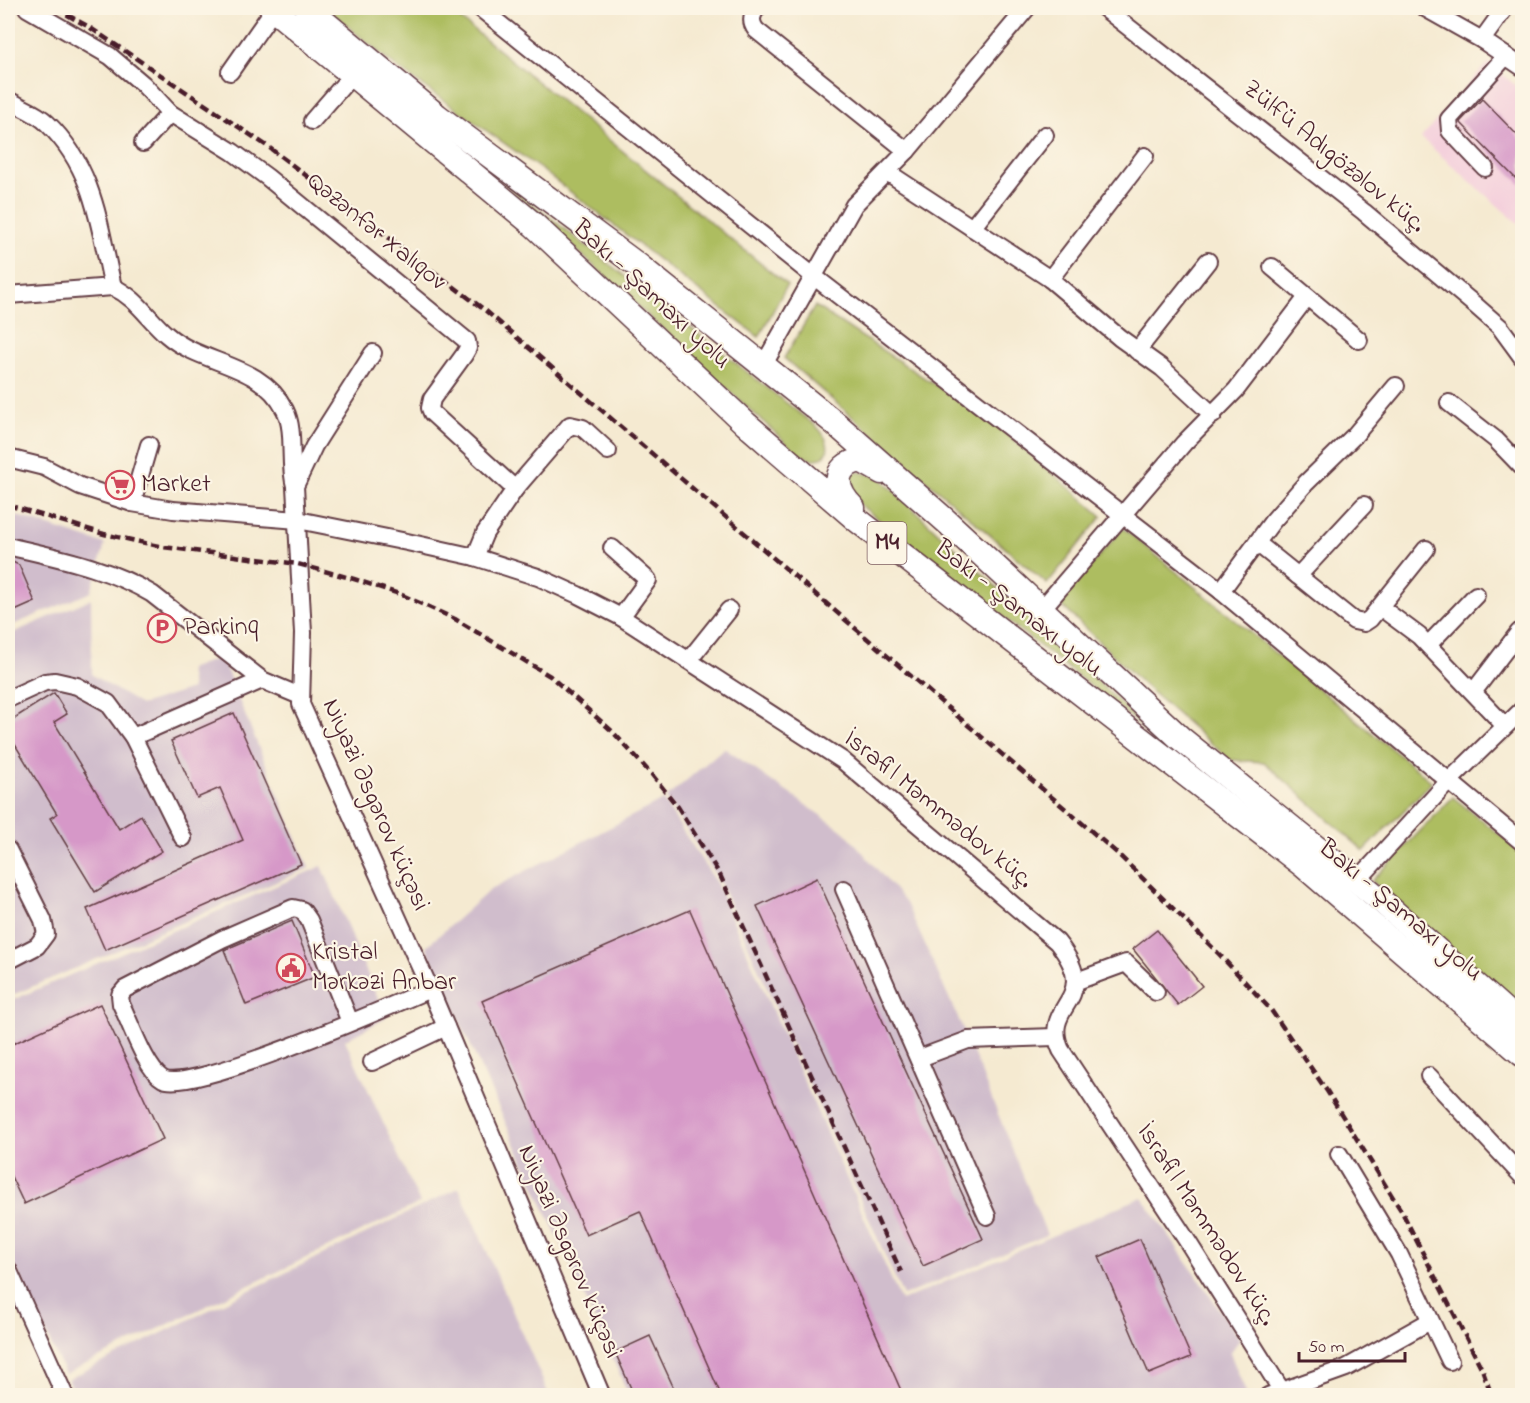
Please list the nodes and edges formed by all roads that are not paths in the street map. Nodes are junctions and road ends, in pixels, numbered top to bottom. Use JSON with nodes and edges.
{"nodes":[{"id":1,"x":27,"y":8,"type":"edge"},
{"id":2,"x":273,"y":8,"type":"edge"},
{"id":3,"x":307,"y":8,"type":"edge"},
{"id":4,"x":480,"y":8,"type":"edge"},
{"id":5,"x":757,"y":8,"type":"edge"},
{"id":6,"x":1027,"y":8,"type":"edge"},
{"id":7,"x":1104,"y":8,"type":"edge"},
{"id":8,"x":1425,"y":8,"type":"edge"},
{"id":9,"x":1505,"y":8,"type":"edge"},
{"id":10,"x":1482,"y":40,"type":"junction"},
{"id":11,"x":1506,"y":56,"type":"junction"},
{"id":12,"x":1522,"y":67,"type":"edge"},
{"id":13,"x":230,"y":72,"type":"dead end"},
{"id":14,"x":352,"y":75,"type":"junction"},
{"id":15,"x":8,"y":100,"type":"edge"},
{"id":16,"x":170,"y":113,"type":"junction"},
{"id":17,"x":312,"y":121,"type":"dead end"},
{"id":18,"x":1045,"y":135,"type":"dead end"},
{"id":19,"x":143,"y":143,"type":"dead end"},
{"id":20,"x":907,"y":151,"type":"junction"},
{"id":21,"x":1145,"y":156,"type":"dead end"},
{"id":22,"x":1485,"y":168,"type":"dead end"},
{"id":23,"x":887,"y":172,"type":"junction"},
{"id":24,"x":972,"y":228,"type":"junction"},
{"id":25,"x":1208,"y":261,"type":"dead end"},
{"id":26,"x":1272,"y":267,"type":"dead end"},
{"id":27,"x":812,"y":275,"type":"junction"},
{"id":28,"x":1050,"y":279,"type":"junction"},
{"id":29,"x":113,"y":287,"type":"junction"},
{"id":30,"x":8,"y":295,"type":"edge"},
{"id":31,"x":1307,"y":297,"type":"junction"},
{"id":32,"x":1359,"y":340,"type":"dead end"},
{"id":33,"x":1137,"y":351,"type":"junction"},
{"id":34,"x":373,"y":352,"type":"dead end"},
{"id":35,"x":1522,"y":357,"type":"edge"},
{"id":36,"x":772,"y":373,"type":"junction"},
{"id":37,"x":1396,"y":386,"type":"dead end"},
{"id":38,"x":1449,"y":403,"type":"dead end"},
{"id":39,"x":1213,"y":415,"type":"junction"},
{"id":40,"x":746,"y":424,"type":"junction"},
{"id":41,"x":149,"y":445,"type":"dead end"},
{"id":42,"x":608,"y":451,"type":"dead end"},
{"id":43,"x":8,"y":458,"type":"edge"},
{"id":44,"x":1522,"y":467,"type":"edge"},
{"id":45,"x":295,"y":486,"type":"junction"},
{"id":46,"x":515,"y":489,"type":"junction"},
{"id":47,"x":132,"y":503,"type":"junction"},
{"id":48,"x":1364,"y":505,"type":"dead end"},
{"id":49,"x":1123,"y":515,"type":"junction"},
{"id":50,"x":298,"y":520,"type":"junction"},
{"id":51,"x":946,"y":521,"type":"junction"},
{"id":52,"x":1257,"y":543,"type":"junction"},
{"id":53,"x":8,"y":546,"type":"edge"},
{"id":54,"x":612,"y":548,"type":"dead end"},
{"id":55,"x":1426,"y":549,"type":"dead end"},
{"id":56,"x":475,"y":557,"type":"junction"},
{"id":57,"x":907,"y":559,"type":"junction"},
{"id":58,"x":1299,"y":576,"type":"junction"},
{"id":59,"x":1221,"y":591,"type":"junction"},
{"id":60,"x":1476,"y":595,"type":"dead end"},
{"id":61,"x":1380,"y":607,"type":"junction"},
{"id":62,"x":729,"y":610,"type":"dead end"},
{"id":63,"x":1041,"y":610,"type":"junction"},
{"id":64,"x":621,"y":617,"type":"junction"},
{"id":65,"x":1519,"y":632,"type":"dead end"},
{"id":66,"x":1428,"y":645,"type":"junction"},
{"id":67,"x":689,"y":660,"type":"junction"},
{"id":68,"x":262,"y":680,"type":"junction"},
{"id":69,"x":1474,"y":692,"type":"junction"},
{"id":70,"x":300,"y":696,"type":"junction"},
{"id":71,"x":8,"y":699,"type":"edge"},
{"id":72,"x":1522,"y":710,"type":"edge"},
{"id":73,"x":1505,"y":726,"type":"junction"},
{"id":74,"x":134,"y":737,"type":"junction"},
{"id":75,"x":1449,"y":781,"type":"junction"},
{"id":76,"x":183,"y":838,"type":"dead end"},
{"id":77,"x":1522,"y":842,"type":"edge"},
{"id":78,"x":8,"y":850,"type":"edge"},
{"id":79,"x":1357,"y":881,"type":"junction"},
{"id":80,"x":844,"y":889,"type":"dead end"},
{"id":81,"x":8,"y":961,"type":"edge"},
{"id":82,"x":1077,"y":981,"type":"junction"},
{"id":83,"x":430,"y":989,"type":"junction"},
{"id":84,"x":1156,"y":992,"type":"dead end"},
{"id":85,"x":350,"y":1022,"type":"junction"},
{"id":86,"x":1522,"y":1026,"type":"edge"},
{"id":87,"x":446,"y":1027,"type":"junction"},
{"id":88,"x":1055,"y":1037,"type":"junction"},
{"id":89,"x":1522,"y":1054,"type":"edge"},
{"id":90,"x":920,"y":1058,"type":"junction"},
{"id":91,"x":372,"y":1062,"type":"dead end"},
{"id":92,"x":1429,"y":1076,"type":"dead end"},
{"id":93,"x":1339,"y":1154,"type":"dead end"},
{"id":94,"x":1522,"y":1176,"type":"edge"},
{"id":95,"x":987,"y":1216,"type":"dead end"},
{"id":96,"x":8,"y":1269,"type":"edge"},
{"id":97,"x":1430,"y":1321,"type":"junction"},
{"id":98,"x":1450,"y":1361,"type":"dead end"},
{"id":99,"x":1279,"y":1394,"type":"edge"},
{"id":100,"x":65,"y":1395,"type":"edge"},
{"id":101,"x":602,"y":1395,"type":"edge"}],
"edges":[{"from":1,"to":16,"type":"street","name":"Qəzənfər Xalıqov"},
{"from":2,"to":13,"type":"street"},
{"from":2,"to":14,"type":"highway","name":"Bakı - Şamaxı yolu","number":"M4"},
{"from":3,"to":36,"type":"highway","name":"Bakı - Şamaxı yolu","number":"M4"},
{"from":4,"to":27,"type":"street"},
{"from":5,"to":20,"type":"street"},
{"from":6,"to":20,"type":"street"},
{"from":7,"to":35,"type":"street","name":"Zülfü Adıgözəlov küç."},
{"from":8,"to":10,"type":"street"},
{"from":9,"to":10,"type":"street"},
{"from":10,"to":11,"type":"street"},
{"from":11,"to":12,"type":"street"},
{"from":11,"to":22,"type":"street"},
{"from":14,"to":17,"type":"street"},
{"from":14,"to":40,"type":"highway","name":"Bakı - Şamaxı yolu","number":"M4"},
{"from":15,"to":29,"type":"street"},
{"from":16,"to":19,"type":"street"},
{"from":16,"to":46,"type":"street","name":"Qəzənfər Xalıqov"},
{"from":18,"to":24,"type":"street"},
{"from":20,"to":23,"type":"street"},
{"from":21,"to":28,"type":"street"},
{"from":23,"to":24,"type":"street"},
{"from":23,"to":27,"type":"street"},
{"from":24,"to":28,"type":"street"},
{"from":25,"to":33,"type":"street"},
{"from":26,"to":31,"type":"street"},
{"from":27,"to":36,"type":"street"},
{"from":27,"to":49,"type":"street"},
{"from":28,"to":33,"type":"street"},
{"from":29,"to":30,"type":"street"},
{"from":29,"to":45,"type":"street","name":"Niyazi Əsgərov küçəsi"},
{"from":31,"to":32,"type":"street"},
{"from":31,"to":39,"type":"street"},
{"from":33,"to":39,"type":"street"},
{"from":34,"to":45,"type":"street"},
{"from":36,"to":40,"type":"highway"},
{"from":36,"to":51,"type":"highway","name":"Bakı - Şamaxı yolu","number":"M4"},
{"from":37,"to":52,"type":"street"},
{"from":38,"to":44,"type":"street"},
{"from":39,"to":49,"type":"street"},
{"from":40,"to":57,"type":"highway","name":"Bakı - Şamaxı yolu","number":"M4"},
{"from":41,"to":47,"type":"street"},
{"from":42,"to":46,"type":"street"},
{"from":43,"to":47,"type":"street","name":"İsrafil Məmmədov küç."},
{"from":45,"to":50,"type":"street","name":"Niyazi Əsgərov küçəsi"},
{"from":46,"to":56,"type":"street"},
{"from":47,"to":50,"type":"street","name":"İsrafil Məmmədov küç."},
{"from":48,"to":58,"type":"street"},
{"from":49,"to":59,"type":"street"},
{"from":49,"to":63,"type":"street"},
{"from":50,"to":56,"type":"street","name":"İsrafil Məmmədov küç."},
{"from":50,"to":70,"type":"street","name":"Niyazi Əsgərov küçəsi"},
{"from":51,"to":57,"type":"highway"},
{"from":51,"to":63,"type":"highway","name":"Bakı - Şamaxı yolu","number":"M4"},
{"from":52,"to":58,"type":"street"},
{"from":52,"to":59,"type":"street"},
{"from":53,"to":68,"type":"street"},
{"from":54,"to":64,"type":"street"},
{"from":55,"to":61,"type":"street"},
{"from":56,"to":64,"type":"street","name":"İsrafil Məmmədov küç."},
{"from":57,"to":89,"type":"highway","name":"Bakı - Şamaxı yolu","number":"M4"},
{"from":58,"to":61,"type":"street"},
{"from":59,"to":75,"type":"street"},
{"from":60,"to":66,"type":"street"},
{"from":61,"to":66,"type":"street"},
{"from":62,"to":67,"type":"street"},
{"from":63,"to":79,"type":"highway","name":"Bakı - Şamaxı yolu","number":"M4"},
{"from":64,"to":67,"type":"street","name":"İsrafil Məmmədov küç."},
{"from":65,"to":69,"type":"street"},
{"from":66,"to":69,"type":"street"},
{"from":67,"to":82,"type":"street","name":"İsrafil Məmmədov küç."},
{"from":68,"to":70,"type":"street"},
{"from":68,"to":74,"type":"street"},
{"from":69,"to":73,"type":"street"},
{"from":70,"to":83,"type":"street","name":"Niyazi Əsgərov küçəsi"},
{"from":71,"to":74,"type":"street"},
{"from":72,"to":73,"type":"street"},
{"from":73,"to":75,"type":"street"},
{"from":74,"to":76,"type":"street"},
{"from":75,"to":77,"type":"street"},
{"from":75,"to":79,"type":"street"},
{"from":78,"to":81,"type":"street"},
{"from":79,"to":86,"type":"highway","name":"Bakı - Şamaxı yolu","number":"M4"},
{"from":80,"to":90,"type":"street"},
{"from":82,"to":84,"type":"street"},
{"from":82,"to":88,"type":"street"},
{"from":83,"to":85,"type":"street"},
{"from":83,"to":87,"type":"street","name":"Niyazi Əsgərov küçəsi"},
{"from":85,"to":85,"type":"street"},
{"from":87,"to":91,"type":"street"},
{"from":87,"to":101,"type":"street","name":"Niyazi Əsgərov küçəsi"},
{"from":88,"to":90,"type":"street"},
{"from":88,"to":99,"type":"street","name":"İsrafil Məmmədov küç."},
{"from":90,"to":95,"type":"street"},
{"from":92,"to":94,"type":"street"},
{"from":93,"to":97,"type":"street"},
{"from":96,"to":100,"type":"street"},
{"from":97,"to":98,"type":"street"},
{"from":97,"to":99,"type":"street"}]}
